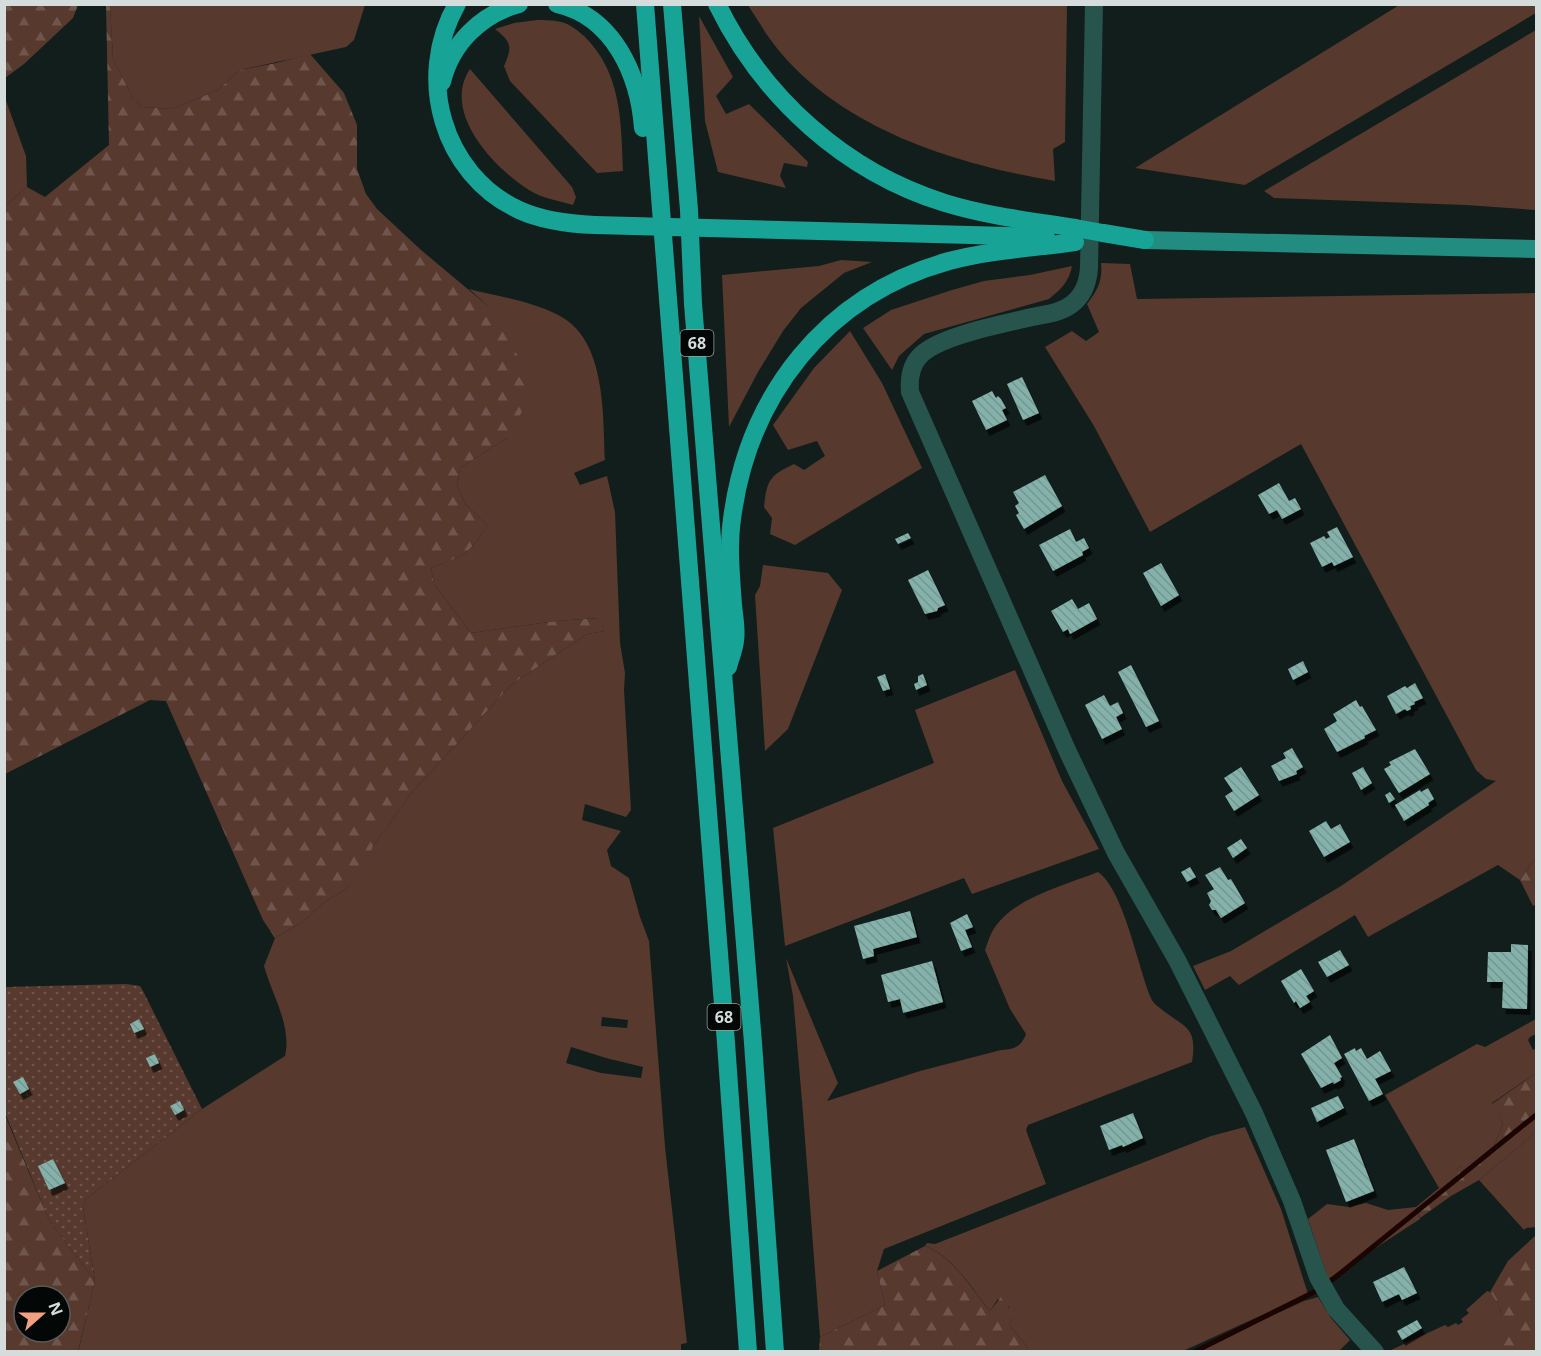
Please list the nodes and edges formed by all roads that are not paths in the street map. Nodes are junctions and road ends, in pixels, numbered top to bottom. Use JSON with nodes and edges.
{"nodes":[{"id":1,"x":457,"y":4,"type":"edge"},
{"id":2,"x":519,"y":4,"type":"edge"},
{"id":3,"x":557,"y":4,"type":"edge"},
{"id":4,"x":645,"y":4,"type":"edge"},
{"id":5,"x":672,"y":4,"type":"edge"},
{"id":6,"x":717,"y":4,"type":"edge"},
{"id":7,"x":1094,"y":4,"type":"edge"},
{"id":8,"x":439,"y":105,"type":"junction"},
{"id":9,"x":661,"y":212,"type":"junction"},
{"id":10,"x":1075,"y":236,"type":"junction"},
{"id":11,"x":1145,"y":240,"type":"joint"},
{"id":12,"x":1536,"y":249,"type":"edge"},
{"id":13,"x":724,"y":681,"type":"junction"},
{"id":14,"x":748,"y":1352,"type":"edge"},
{"id":15,"x":775,"y":1352,"type":"edge"},
{"id":16,"x":1375,"y":1352,"type":"edge"}],
"edges":[{"from":1,"to":8,"type":"highway"},
{"from":2,"to":8,"type":"highway"},
{"from":3,"to":9,"type":"highway"},
{"from":4,"to":9,"type":"highway","number":"68"},
{"from":5,"to":13,"type":"highway","number":"68"},
{"from":6,"to":10,"type":"highway"},
{"from":7,"to":16,"type":"street"},
{"from":8,"to":10,"type":"highway","bridge":true},
{"from":9,"to":14,"type":"highway","number":"68"},
{"from":10,"to":11,"type":"highway"},
{"from":10,"to":13,"type":"highway"},
{"from":11,"to":12,"type":"main road"},
{"from":13,"to":15,"type":"highway","number":"68"}]}
